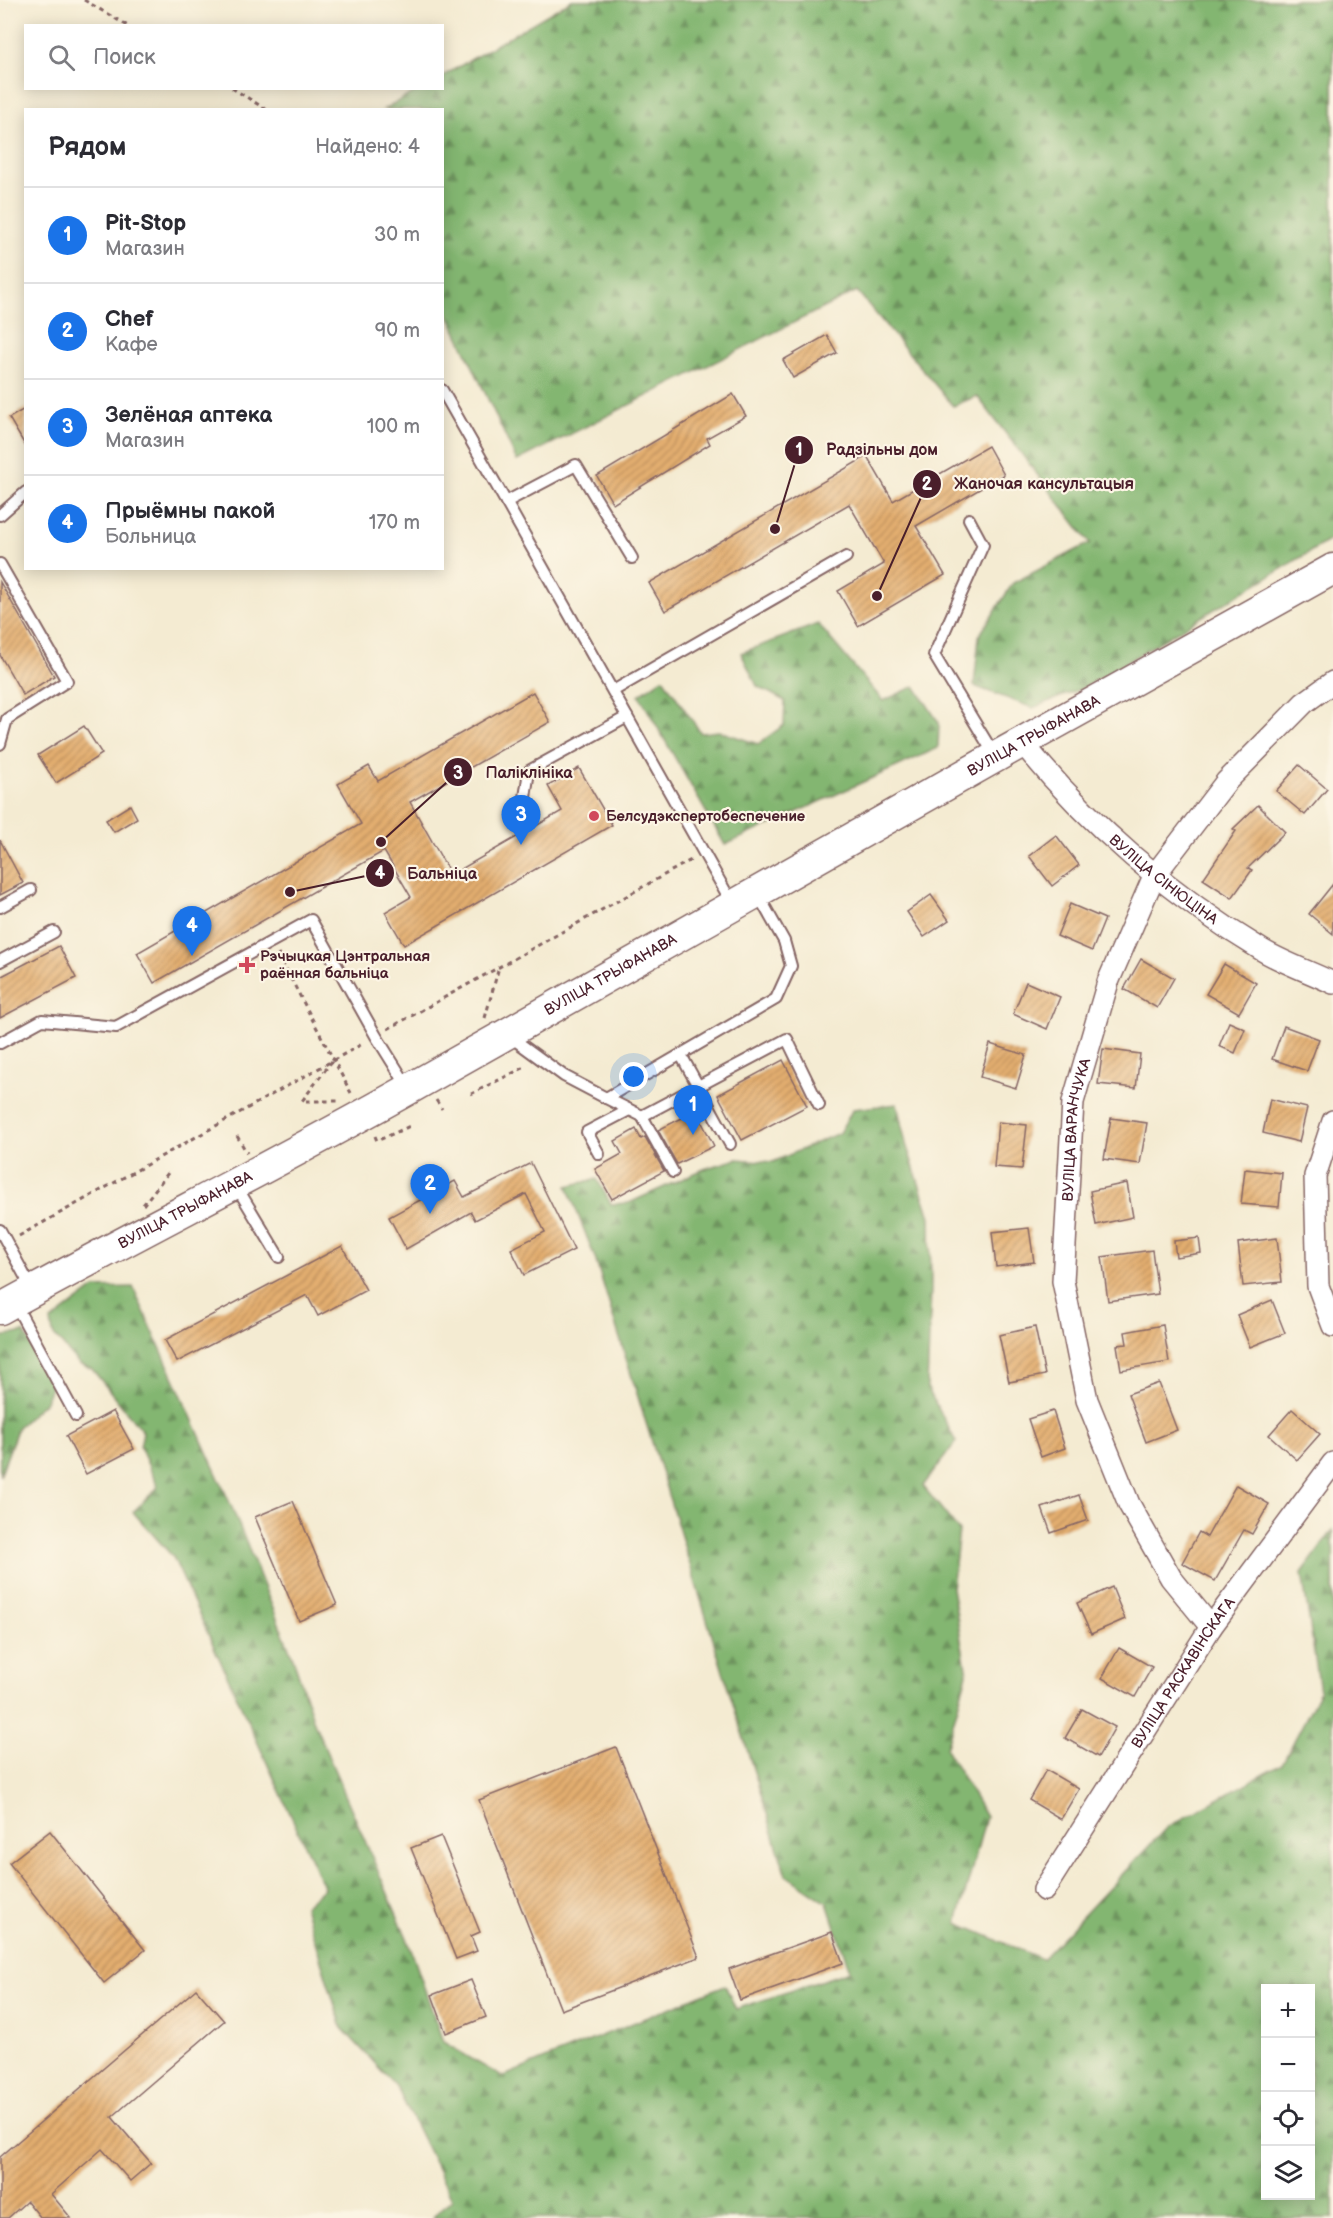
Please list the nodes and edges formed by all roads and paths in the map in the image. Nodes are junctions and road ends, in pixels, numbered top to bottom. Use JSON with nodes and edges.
{"nodes":[{"id":1,"x":84,"y":0,"type":"edge"},
{"id":2,"x":125,"y":24,"type":"edge"},
{"id":3,"x":235,"y":90,"type":"edge"},
{"id":4,"x":264,"y":108,"type":"edge"},
{"id":5,"x":444,"y":394,"type":"edge"},
{"id":6,"x":24,"y":494,"type":"edge"},
{"id":7,"x":506,"y":502,"type":"junction"},
{"id":8,"x":0,"y":515,"type":"edge"},
{"id":9,"x":969,"y":519,"type":"dead end"},
{"id":10,"x":846,"y":557,"type":"dead end"},
{"id":11,"x":632,"y":558,"type":"dead end"},
{"id":12,"x":0,"y":564,"type":"edge"},
{"id":13,"x":1333,"y":569,"type":"edge"},
{"id":14,"x":1333,"y":682,"type":"edge"},
{"id":15,"x":613,"y":691,"type":"junction"},
{"id":16,"x":627,"y":717,"type":"junction"},
{"id":17,"x":1022,"y":742,"type":"junction"},
{"id":18,"x":0,"y":744,"type":"edge"},
{"id":19,"x":995,"y":757,"type":"junction"},
{"id":20,"x":522,"y":817,"type":"dead end"},
{"id":21,"x":704,"y":853,"type":"junction"},
{"id":22,"x":1154,"y":876,"type":"junction"},
{"id":23,"x":31,"y":890,"type":"dead end"},
{"id":24,"x":744,"y":897,"type":"junction"},
{"id":25,"x":0,"y":907,"type":"edge"},
{"id":26,"x":54,"y":932,"type":"dead end"},
{"id":27,"x":278,"y":954,"type":"dead end"},
{"id":28,"x":0,"y":961,"type":"edge"},
{"id":29,"x":1333,"y":983,"type":"edge"},
{"id":30,"x":505,"y":1033,"type":"junction"},
{"id":31,"x":376,"y":1036,"type":"junction"},
{"id":32,"x":0,"y":1042,"type":"edge"},
{"id":33,"x":681,"y":1055,"type":"junction"},
{"id":34,"x":333,"y":1060,"type":"junction"},
{"id":35,"x":539,"y":1060,"type":"junction"},
{"id":36,"x":698,"y":1086,"type":"junction"},
{"id":37,"x":409,"y":1089,"type":"junction"},
{"id":38,"x":471,"y":1094,"type":"dead end"},
{"id":39,"x":606,"y":1098,"type":"junction"},
{"id":40,"x":819,"y":1105,"type":"dead end"},
{"id":41,"x":629,"y":1110,"type":"junction"},
{"id":42,"x":362,"y":1114,"type":"junction"},
{"id":43,"x":642,"y":1116,"type":"junction"},
{"id":44,"x":1333,"y":1121,"type":"edge"},
{"id":45,"x":730,"y":1144,"type":"dead end"},
{"id":46,"x":599,"y":1154,"type":"dead end"},
{"id":47,"x":673,"y":1172,"type":"dead end"},
{"id":48,"x":235,"y":1184,"type":"junction"},
{"id":49,"x":0,"y":1230,"type":"edge"},
{"id":50,"x":7,"y":1242,"type":"junction"},
{"id":51,"x":279,"y":1257,"type":"dead end"},
{"id":52,"x":16,"y":1300,"type":"edge"},
{"id":53,"x":1333,"y":1326,"type":"edge"},
{"id":54,"x":76,"y":1416,"type":"dead end"},
{"id":55,"x":1333,"y":1463,"type":"edge"},
{"id":56,"x":1211,"y":1627,"type":"junction"},
{"id":57,"x":1044,"y":1890,"type":"dead end"}],
"edges":[{"from":1,"to":2,"type":"path"},
{"from":3,"to":4,"type":"path"},
{"from":5,"to":7,"type":"lane"},
{"from":6,"to":8,"type":"lane"},
{"from":7,"to":11,"type":"lane"},
{"from":7,"to":15,"type":"lane"},
{"from":9,"to":19,"type":"lane"},
{"from":10,"to":15,"type":"lane"},
{"from":12,"to":18,"type":"lane"},
{"from":13,"to":17,"type":"street","name":"ВУЛІЦА ТРЫФАНАВА"},
{"from":14,"to":22,"type":"street","name":"ВУЛІЦА ВАРАНЧУКА"},
{"from":15,"to":16,"type":"lane"},
{"from":16,"to":20,"type":"lane"},
{"from":16,"to":21,"type":"lane"},
{"from":17,"to":19,"type":"street","name":"ВУЛІЦА ТРЫФАНАВА"},
{"from":17,"to":22,"type":"street","name":"ВУЛІЦА СІНЮЦІНА"},
{"from":19,"to":24,"type":"street","name":"ВУЛІЦА ТРЫФАНАВА"},
{"from":21,"to":24,"type":"lane"},
{"from":21,"to":31,"type":"path"},
{"from":22,"to":29,"type":"street","name":"ВУЛІЦА СІНЮЦІНА"},
{"from":22,"to":56,"type":"street","name":"ВУЛІЦА ВАРАНЧУКА"},
{"from":23,"to":25,"type":"lane"},
{"from":24,"to":30,"type":"street","name":"ВУЛІЦА ТРЫФАНАВА"},
{"from":24,"to":33,"type":"lane"},
{"from":26,"to":28,"type":"lane"},
{"from":27,"to":34,"type":"path"},
{"from":30,"to":35,"type":"lane"},
{"from":30,"to":37,"type":"street","name":"ВУЛІЦА ТРЫФАНАВА"},
{"from":31,"to":32,"type":"lane"},
{"from":31,"to":34,"type":"path"},
{"from":31,"to":37,"type":"lane"},
{"from":33,"to":36,"type":"lane"},
{"from":33,"to":39,"type":"lane"},
{"from":34,"to":42,"type":"path"},
{"from":34,"to":50,"type":"path"},
{"from":35,"to":38,"type":"path"},
{"from":35,"to":39,"type":"lane"},
{"from":36,"to":40,"type":"lane"},
{"from":36,"to":43,"type":"lane"},
{"from":36,"to":45,"type":"lane"},
{"from":37,"to":42,"type":"street","name":"ВУЛІЦА ТРЫФАНАВА"},
{"from":39,"to":41,"type":"lane"},
{"from":41,"to":43,"type":"lane"},
{"from":41,"to":46,"type":"lane"},
{"from":42,"to":48,"type":"street","name":"ВУЛІЦА ТРЫФАНАВА"},
{"from":43,"to":47,"type":"lane"},
{"from":44,"to":53,"type":"street"},
{"from":48,"to":51,"type":"lane"},
{"from":48,"to":52,"type":"street","name":"ВУЛІЦА ТРЫФАНАВА"},
{"from":49,"to":50,"type":"lane"},
{"from":50,"to":52,"type":"lane"},
{"from":52,"to":54,"type":"lane"},
{"from":55,"to":56,"type":"street","name":"ВУЛІЦА РАСКАВІНСКАГА"},
{"from":56,"to":57,"type":"street","name":"ВУЛІЦА РАСКАВІНСКАГА"}]}
